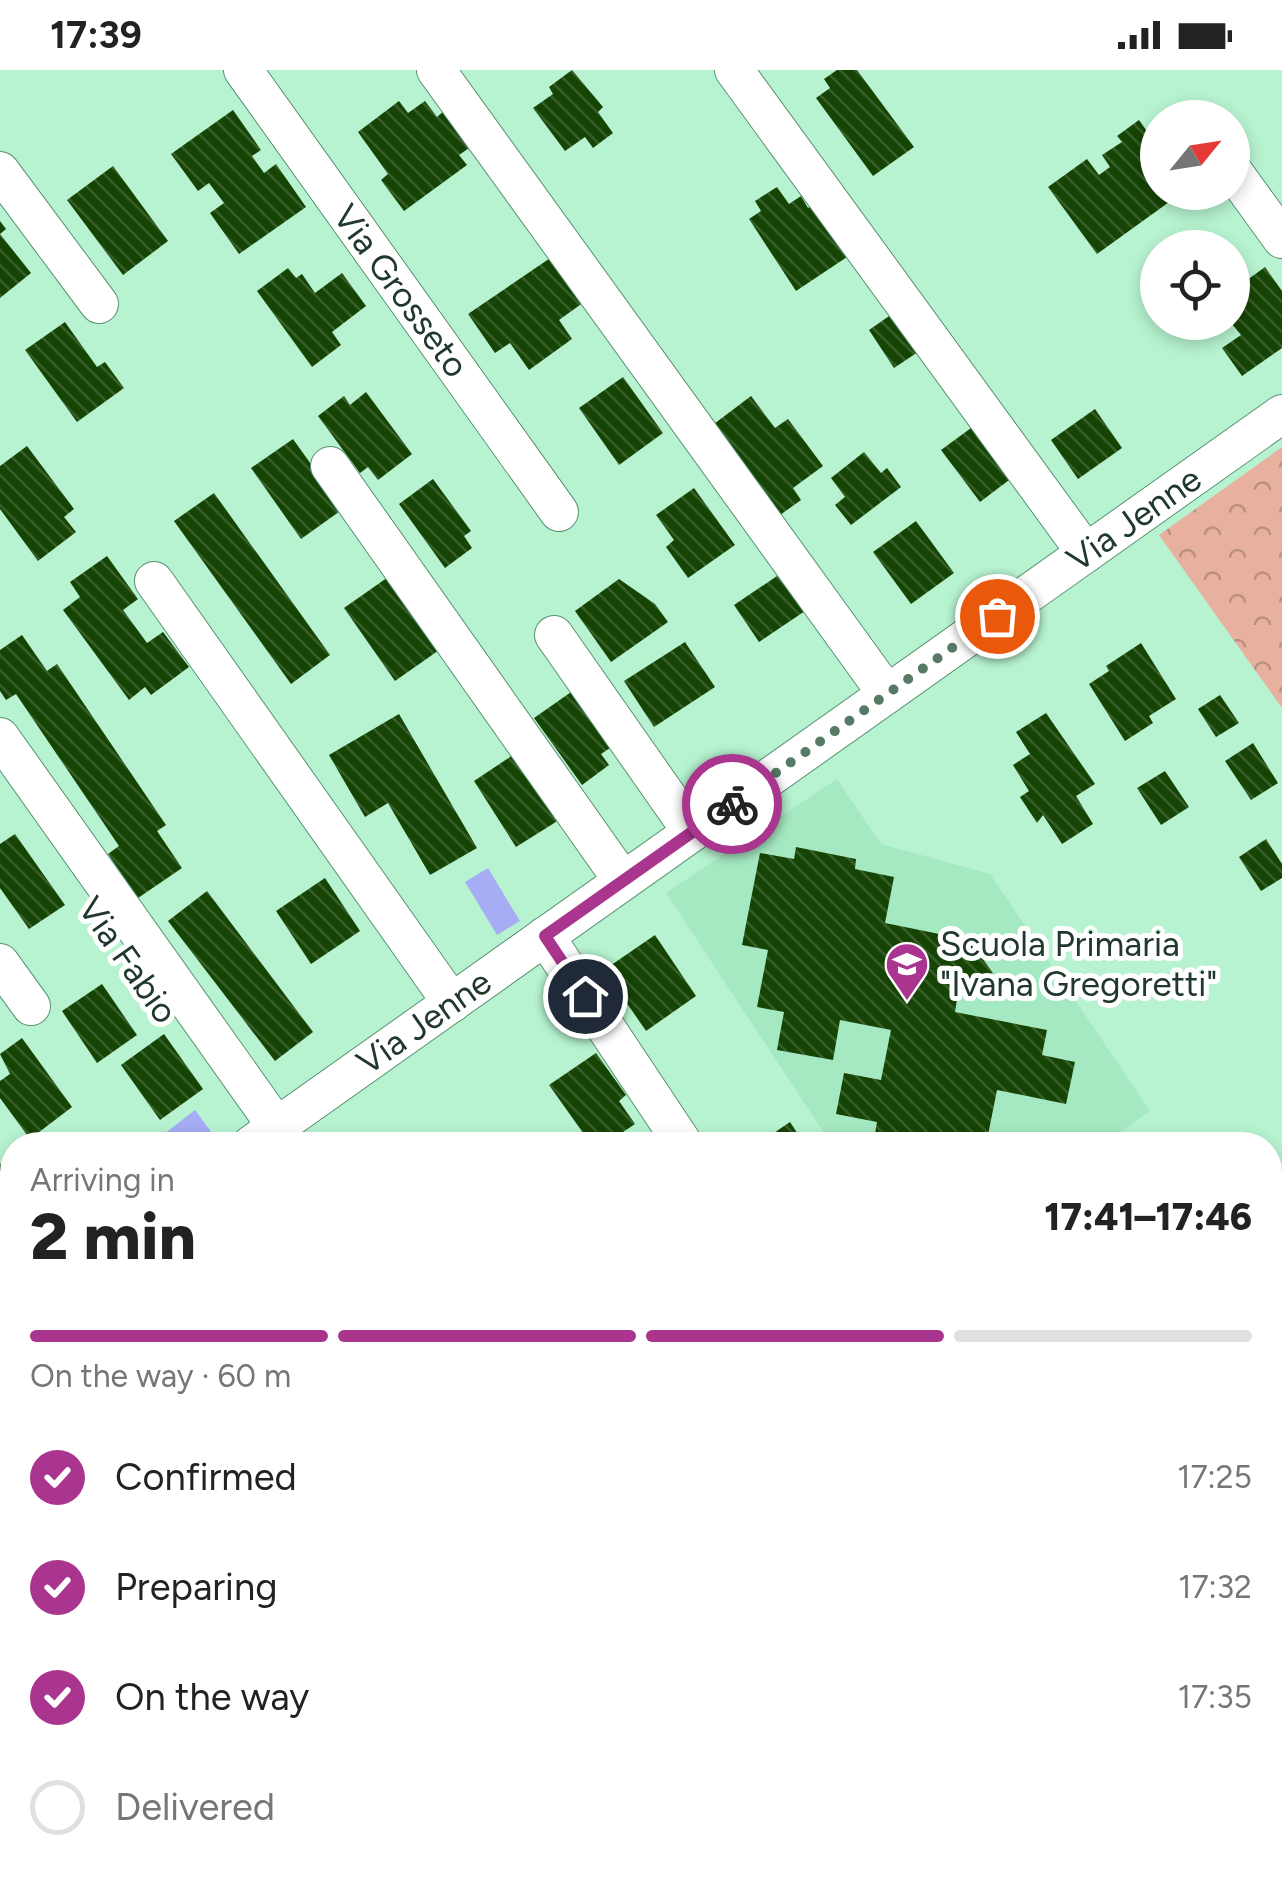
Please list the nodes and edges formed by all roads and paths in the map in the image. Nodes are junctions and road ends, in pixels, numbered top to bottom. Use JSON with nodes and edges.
{"nodes":[{"id":1,"x":243,"y":70,"type":"edge"},
{"id":2,"x":436,"y":70,"type":"edge"},
{"id":3,"x":734,"y":70,"type":"edge"},
{"id":4,"x":0,"y":171,"type":"edge"},
{"id":5,"x":1250,"y":195,"type":"edge"},
{"id":6,"x":1282,"y":240,"type":"edge"},
{"id":7,"x":99,"y":304,"type":"dead end"},
{"id":8,"x":1282,"y":414,"type":"edge"},
{"id":9,"x":330,"y":466,"type":"dead end"},
{"id":10,"x":559,"y":512,"type":"dead end"},
{"id":11,"x":1086,"y":553,"type":"junction"},
{"id":12,"x":154,"y":581,"type":"dead end"},
{"id":13,"x":554,"y":635,"type":"dead end"},
{"id":14,"x":886,"y":694,"type":"junction"},
{"id":15,"x":0,"y":736,"type":"edge"},
{"id":16,"x":0,"y":780,"type":"edge"},
{"id":17,"x":692,"y":832,"type":"junction"},
{"id":18,"x":623,"y":882,"type":"junction"},
{"id":19,"x":545,"y":936,"type":"junction"},
{"id":20,"x":0,"y":963,"type":"edge"},
{"id":21,"x":452,"y":1003,"type":"junction"},
{"id":22,"x":31,"y":1006,"type":"dead end"},
{"id":23,"x":257,"y":1132,"type":"edge"},
{"id":24,"x":257,"y":1132,"type":"edge"},
{"id":25,"x":269,"y":1132,"type":"edge"},
{"id":26,"x":675,"y":1132,"type":"edge"}],
"edges":[{"from":1,"to":10,"type":"street","name":"Via Grosseto"},
{"from":2,"to":14,"type":"street"},
{"from":3,"to":11,"type":"street"},
{"from":4,"to":7,"type":"street"},
{"from":5,"to":6,"type":"street"},
{"from":8,"to":11,"type":"street","name":"Via Jenne"},
{"from":9,"to":18,"type":"street"},
{"from":11,"to":14,"type":"street","name":"Via Jenne"},
{"from":12,"to":21,"type":"street"},
{"from":13,"to":17,"type":"street"},
{"from":14,"to":17,"type":"street","name":"Via Jenne"},
{"from":15,"to":23,"type":"street"},
{"from":16,"to":24,"type":"street","name":"Via Fabio"},
{"from":17,"to":18,"type":"street","name":"Via Jenne"},
{"from":18,"to":19,"type":"street","name":"Via Jenne"},
{"from":19,"to":21,"type":"street","name":"Via Jenne"},
{"from":19,"to":26,"type":"street"},
{"from":20,"to":22,"type":"street"},
{"from":21,"to":25,"type":"street","name":"Via Jenne"}]}
